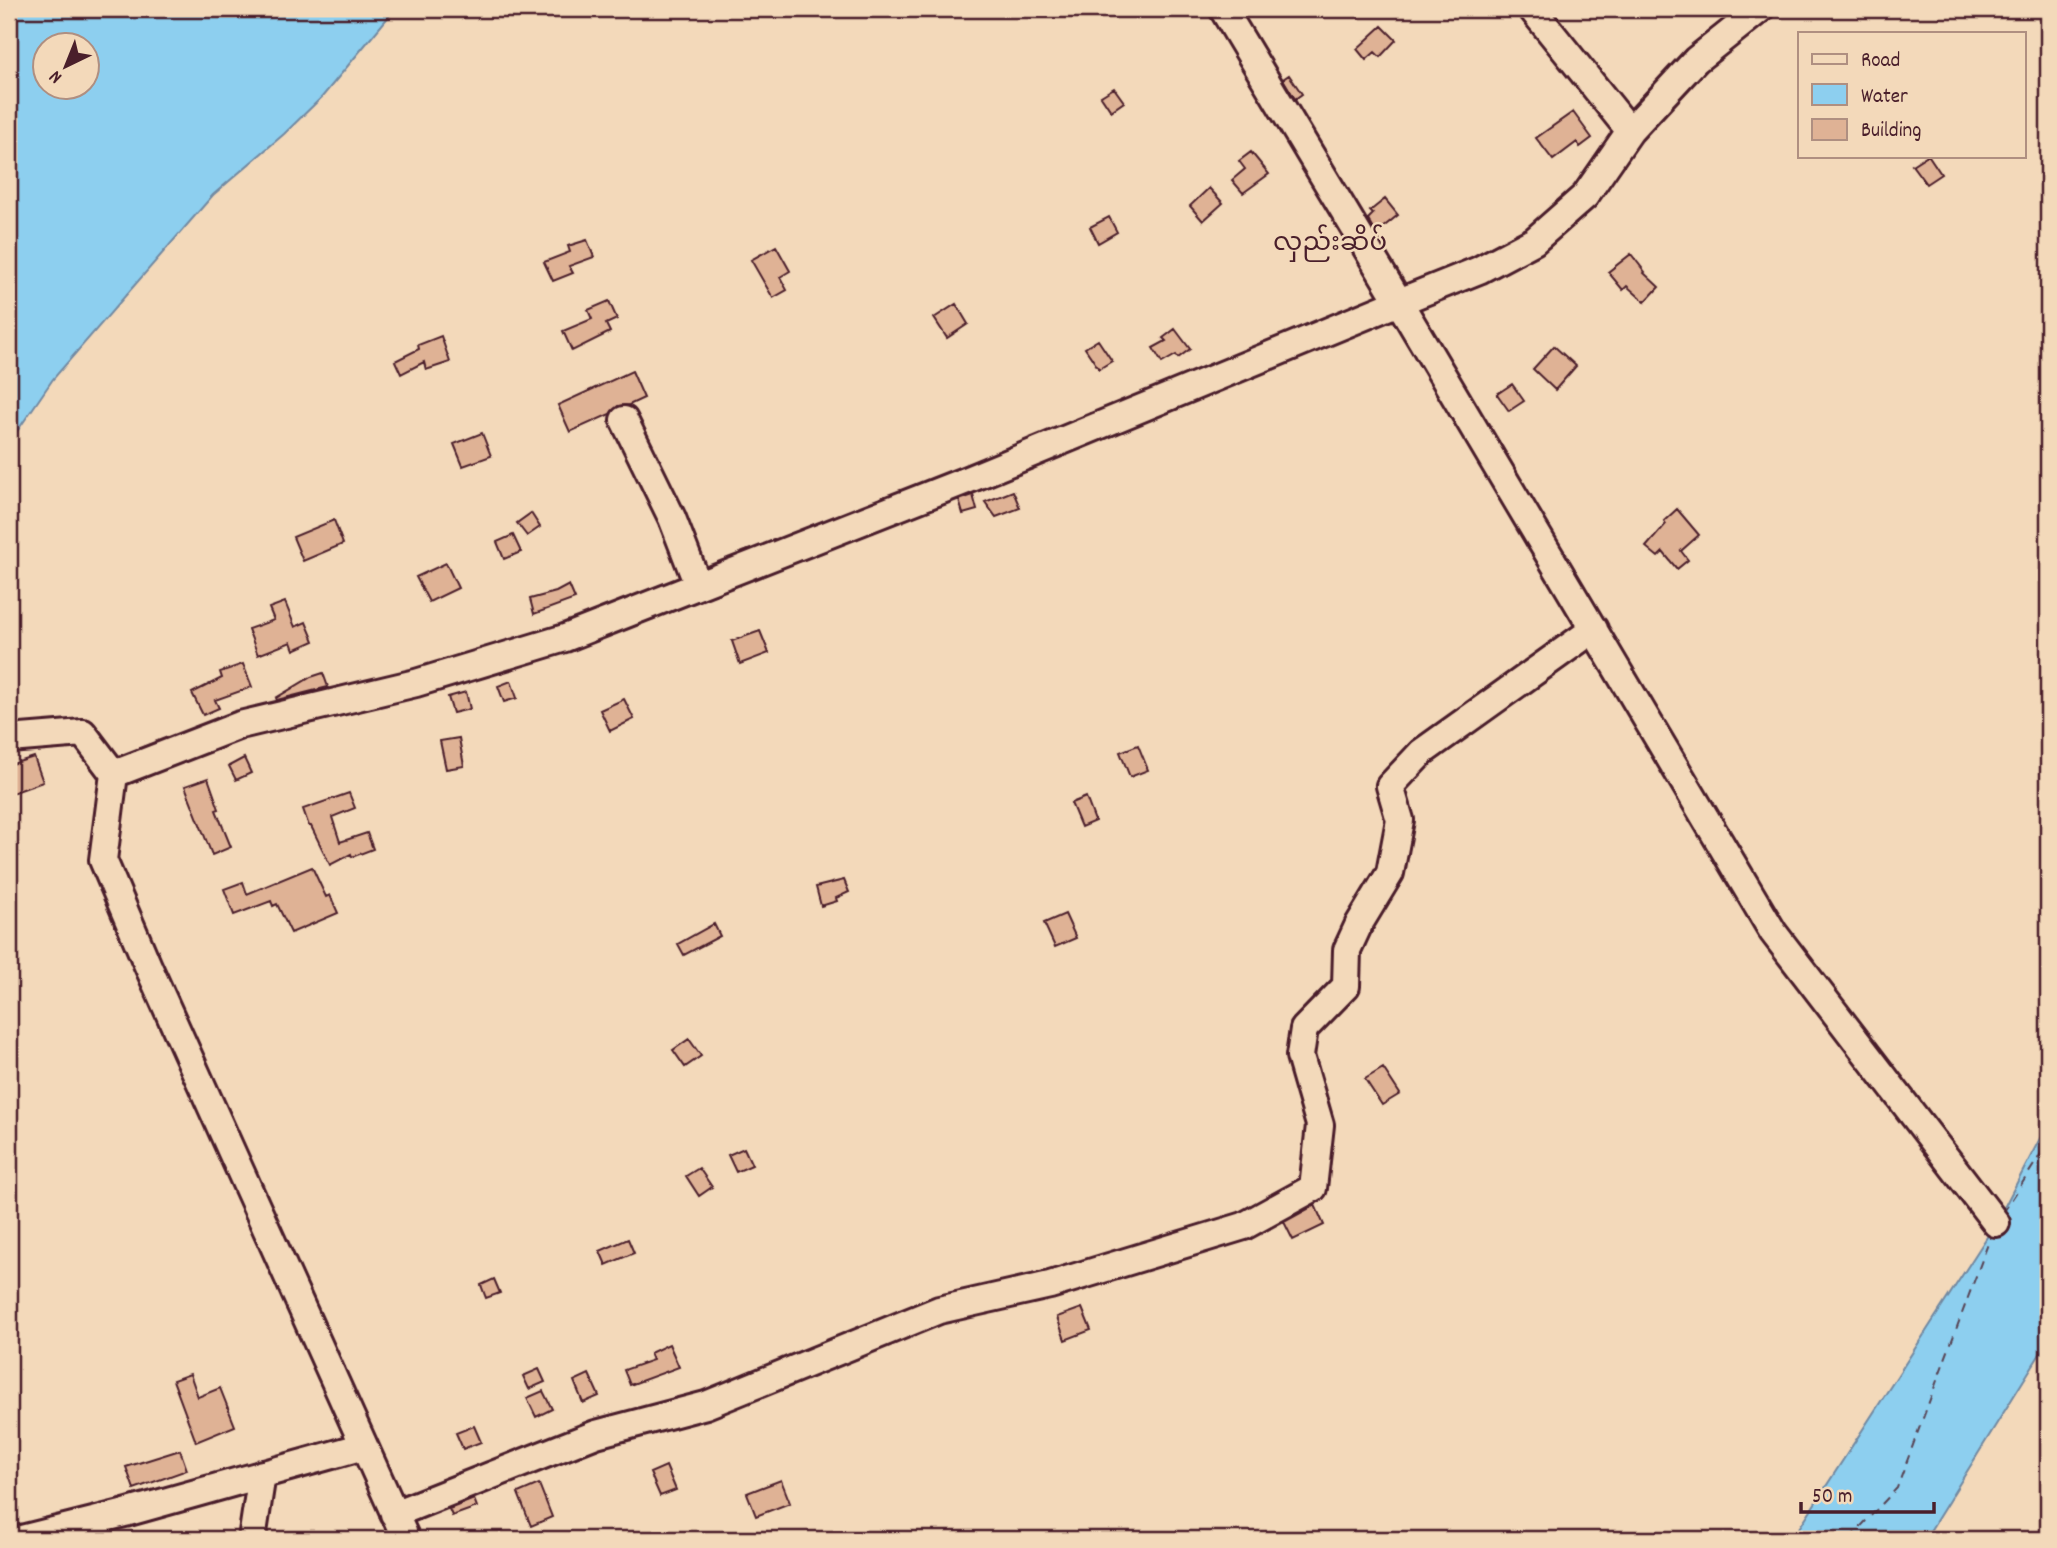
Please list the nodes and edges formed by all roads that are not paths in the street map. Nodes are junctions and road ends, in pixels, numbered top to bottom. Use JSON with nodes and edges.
{"nodes":[{"id":1,"x":1223,"y":9,"type":"edge"},
{"id":2,"x":1532,"y":9,"type":"edge"},
{"id":3,"x":1760,"y":9,"type":"edge"},
{"id":4,"x":1630,"y":131,"type":"junction"},
{"id":5,"x":1399,"y":302,"type":"junction"},
{"id":6,"x":624,"y":420,"type":"dead end"},
{"id":7,"x":698,"y":585,"type":"junction"},
{"id":8,"x":1594,"y":629,"type":"junction"},
{"id":9,"x":9,"y":738,"type":"edge"},
{"id":10,"x":114,"y":774,"type":"junction"},
{"id":11,"x":1996,"y":1223,"type":"dead end"},
{"id":12,"x":363,"y":1446,"type":"junction"},
{"id":13,"x":262,"y":1474,"type":"junction"},
{"id":14,"x":394,"y":1514,"type":"junction"},
{"id":15,"x":21,"y":1539,"type":"edge"},
{"id":16,"x":252,"y":1539,"type":"edge"},
{"id":17,"x":406,"y":1539,"type":"edge"}],
"edges":[{"from":1,"to":5,"type":"street"},
{"from":2,"to":4,"type":"street"},
{"from":3,"to":4,"type":"street"},
{"from":4,"to":5,"type":"street"},
{"from":5,"to":7,"type":"street"},
{"from":5,"to":8,"type":"street"},
{"from":6,"to":7,"type":"street"},
{"from":7,"to":10,"type":"street"},
{"from":8,"to":11,"type":"street"},
{"from":8,"to":14,"type":"street"},
{"from":9,"to":10,"type":"street"},
{"from":10,"to":12,"type":"street"},
{"from":12,"to":13,"type":"street"},
{"from":12,"to":14,"type":"street"},
{"from":13,"to":15,"type":"street"},
{"from":13,"to":16,"type":"street"},
{"from":14,"to":17,"type":"street"}]}
